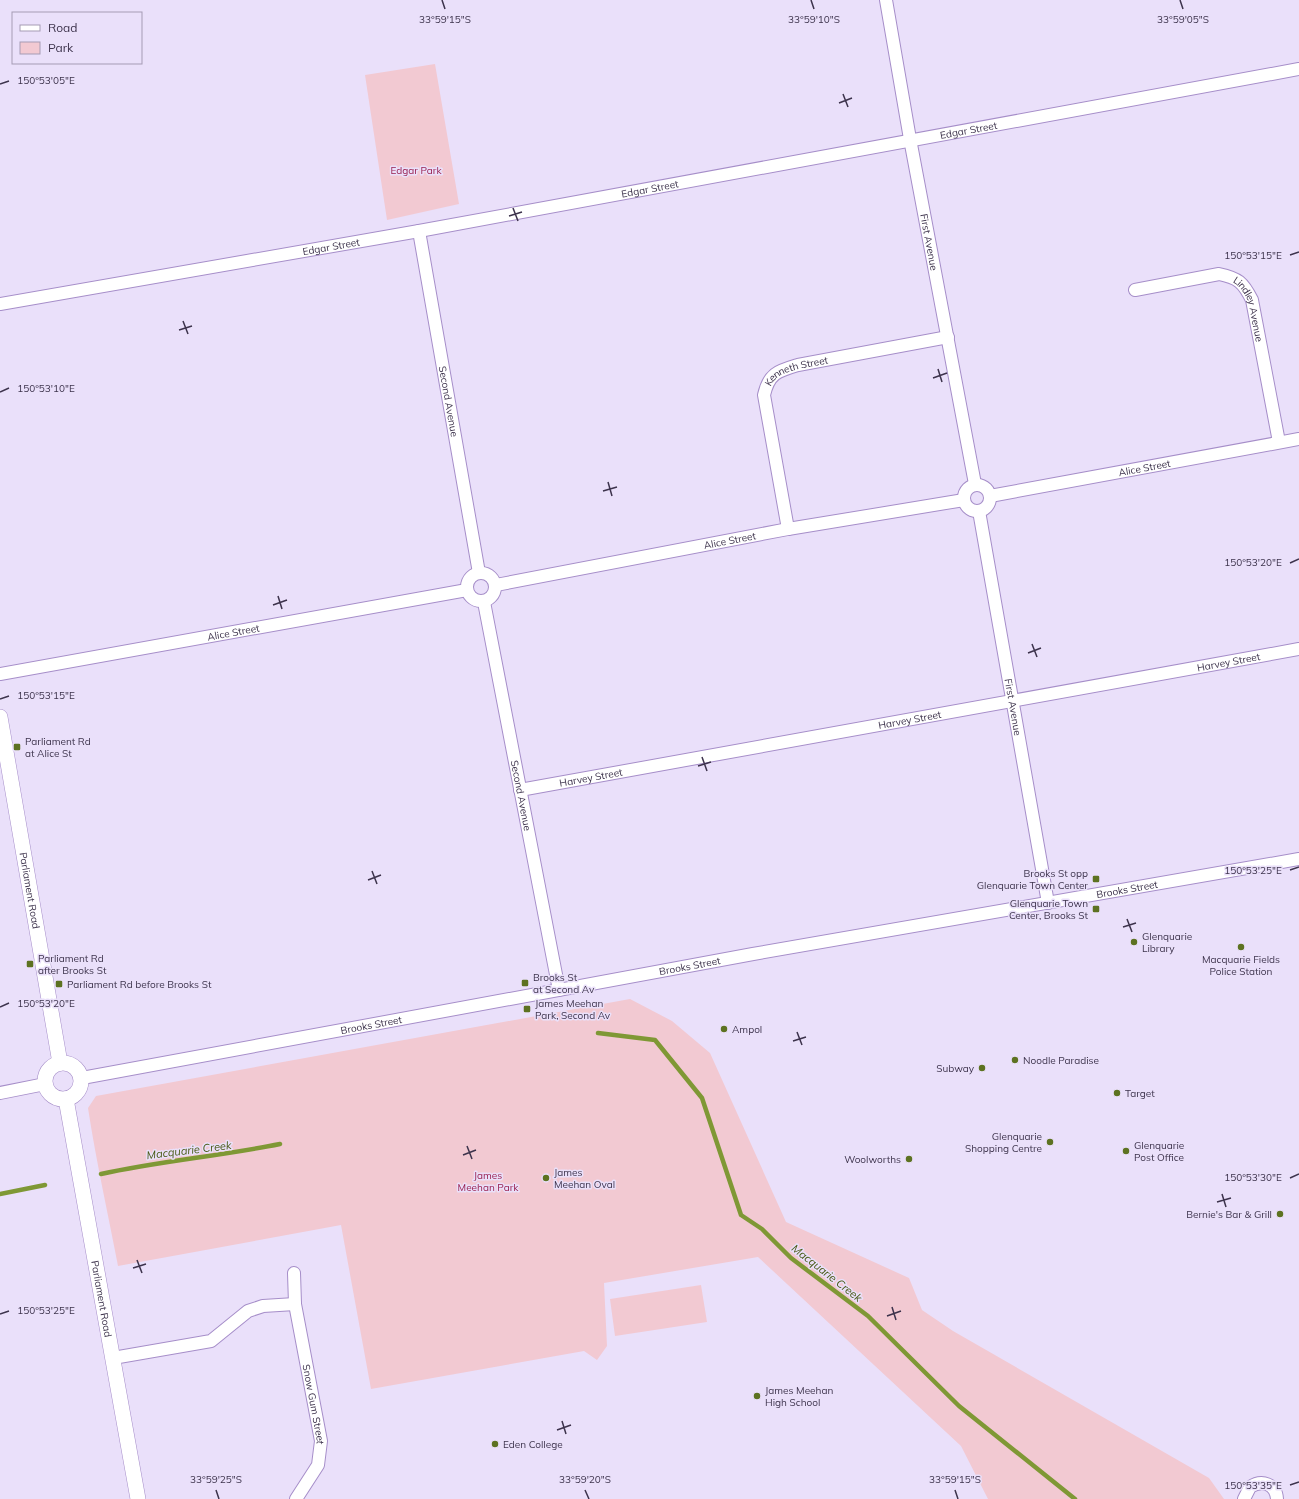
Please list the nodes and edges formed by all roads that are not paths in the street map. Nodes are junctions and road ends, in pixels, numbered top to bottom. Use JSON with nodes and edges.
{"nodes":[{"id":1,"x":886,"y":0,"type":"edge"},
{"id":2,"x":1299,"y":69,"type":"edge"},
{"id":3,"x":910,"y":139,"type":"junction"},
{"id":4,"x":419,"y":231,"type":"junction"},
{"id":5,"x":1135,"y":290,"type":"dead end"},
{"id":6,"x":0,"y":304,"type":"edge"},
{"id":7,"x":948,"y":337,"type":"junction"},
{"id":8,"x":1299,"y":439,"type":"edge"},
{"id":9,"x":1279,"y":442,"type":"junction"},
{"id":10,"x":975,"y":484,"type":"junction"},
{"id":11,"x":990,"y":496,"type":"junction"},
{"id":12,"x":964,"y":500,"type":"junction"},
{"id":13,"x":979,"y":511,"type":"junction"},
{"id":14,"x":788,"y":529,"type":"junction"},
{"id":15,"x":479,"y":573,"type":"junction"},
{"id":16,"x":496,"y":585,"type":"junction"},
{"id":17,"x":467,"y":590,"type":"junction"},
{"id":18,"x":484,"y":602,"type":"junction"},
{"id":19,"x":1299,"y":649,"type":"edge"},
{"id":20,"x":0,"y":674,"type":"edge"},
{"id":21,"x":1012,"y":701,"type":"junction"},
{"id":22,"x":0,"y":717,"type":"edge"},
{"id":23,"x":520,"y":790,"type":"junction"},
{"id":24,"x":1299,"y":859,"type":"edge"},
{"id":25,"x":1048,"y":903,"type":"junction"},
{"id":26,"x":559,"y":990,"type":"junction"},
{"id":27,"x":60,"y":1063,"type":"junction"},
{"id":28,"x":82,"y":1078,"type":"junction"},
{"id":29,"x":45,"y":1084,"type":"junction"},
{"id":30,"x":0,"y":1092,"type":"edge"},
{"id":31,"x":66,"y":1099,"type":"junction"},
{"id":32,"x":294,"y":1273,"type":"dead end"},
{"id":33,"x":295,"y":1304,"type":"junction"},
{"id":34,"x":113,"y":1358,"type":"junction"},
{"id":35,"x":138,"y":1499,"type":"edge"},
{"id":36,"x":296,"y":1499,"type":"edge"},
{"id":37,"x":1244,"y":1499,"type":"edge"},
{"id":38,"x":1278,"y":1499,"type":"edge"}],
"edges":[{"from":1,"to":3,"type":"street","name":"First Avenue"},
{"from":2,"to":3,"type":"street","name":"Edgar Street"},
{"from":3,"to":4,"type":"street","name":"Edgar Street"},
{"from":3,"to":7,"type":"street","name":"First Avenue"},
{"from":4,"to":6,"type":"street","name":"Edgar Street"},
{"from":4,"to":15,"type":"street","name":"Second Avenue"},
{"from":5,"to":9,"type":"street","name":"Lindley Avenue"},
{"from":7,"to":10,"type":"street","name":"First Avenue"},
{"from":7,"to":14,"type":"street","name":"Kenneth Street"},
{"from":8,"to":9,"type":"street","name":"Alice Street"},
{"from":9,"to":11,"type":"street","name":"Alice Street"},
{"from":10,"to":11,"type":"street"},
{"from":10,"to":12,"type":"street"},
{"from":11,"to":13,"type":"street"},
{"from":12,"to":13,"type":"street"},
{"from":12,"to":14,"type":"street","name":"Alice Street"},
{"from":13,"to":21,"type":"street","name":"First Avenue"},
{"from":14,"to":16,"type":"street","name":"Alice Street"},
{"from":15,"to":16,"type":"street"},
{"from":15,"to":17,"type":"street"},
{"from":16,"to":18,"type":"street"},
{"from":17,"to":18,"type":"street"},
{"from":17,"to":20,"type":"street","name":"Alice Street"},
{"from":18,"to":23,"type":"street","name":"Second Avenue"},
{"from":19,"to":21,"type":"street","name":"Harvey Street"},
{"from":21,"to":23,"type":"street","name":"Harvey Street"},
{"from":21,"to":25,"type":"street","name":"First Avenue"},
{"from":22,"to":27,"type":"street","name":"Parliament Road"},
{"from":23,"to":26,"type":"street","name":"Second Avenue"},
{"from":24,"to":25,"type":"street","name":"Brooks Street"},
{"from":25,"to":26,"type":"street","name":"Brooks Street"},
{"from":26,"to":28,"type":"street","name":"Brooks Street"},
{"from":27,"to":28,"type":"street"},
{"from":27,"to":29,"type":"street"},
{"from":28,"to":31,"type":"street"},
{"from":29,"to":30,"type":"street"},
{"from":29,"to":31,"type":"street"},
{"from":31,"to":34,"type":"street","name":"Parliament Road"},
{"from":32,"to":33,"type":"street","name":"Snow Gum Street"},
{"from":33,"to":34,"type":"street"},
{"from":33,"to":36,"type":"street","name":"Snow Gum Street"},
{"from":34,"to":35,"type":"street","name":"Parliament Road"},
{"from":37,"to":38,"type":"street"}]}
